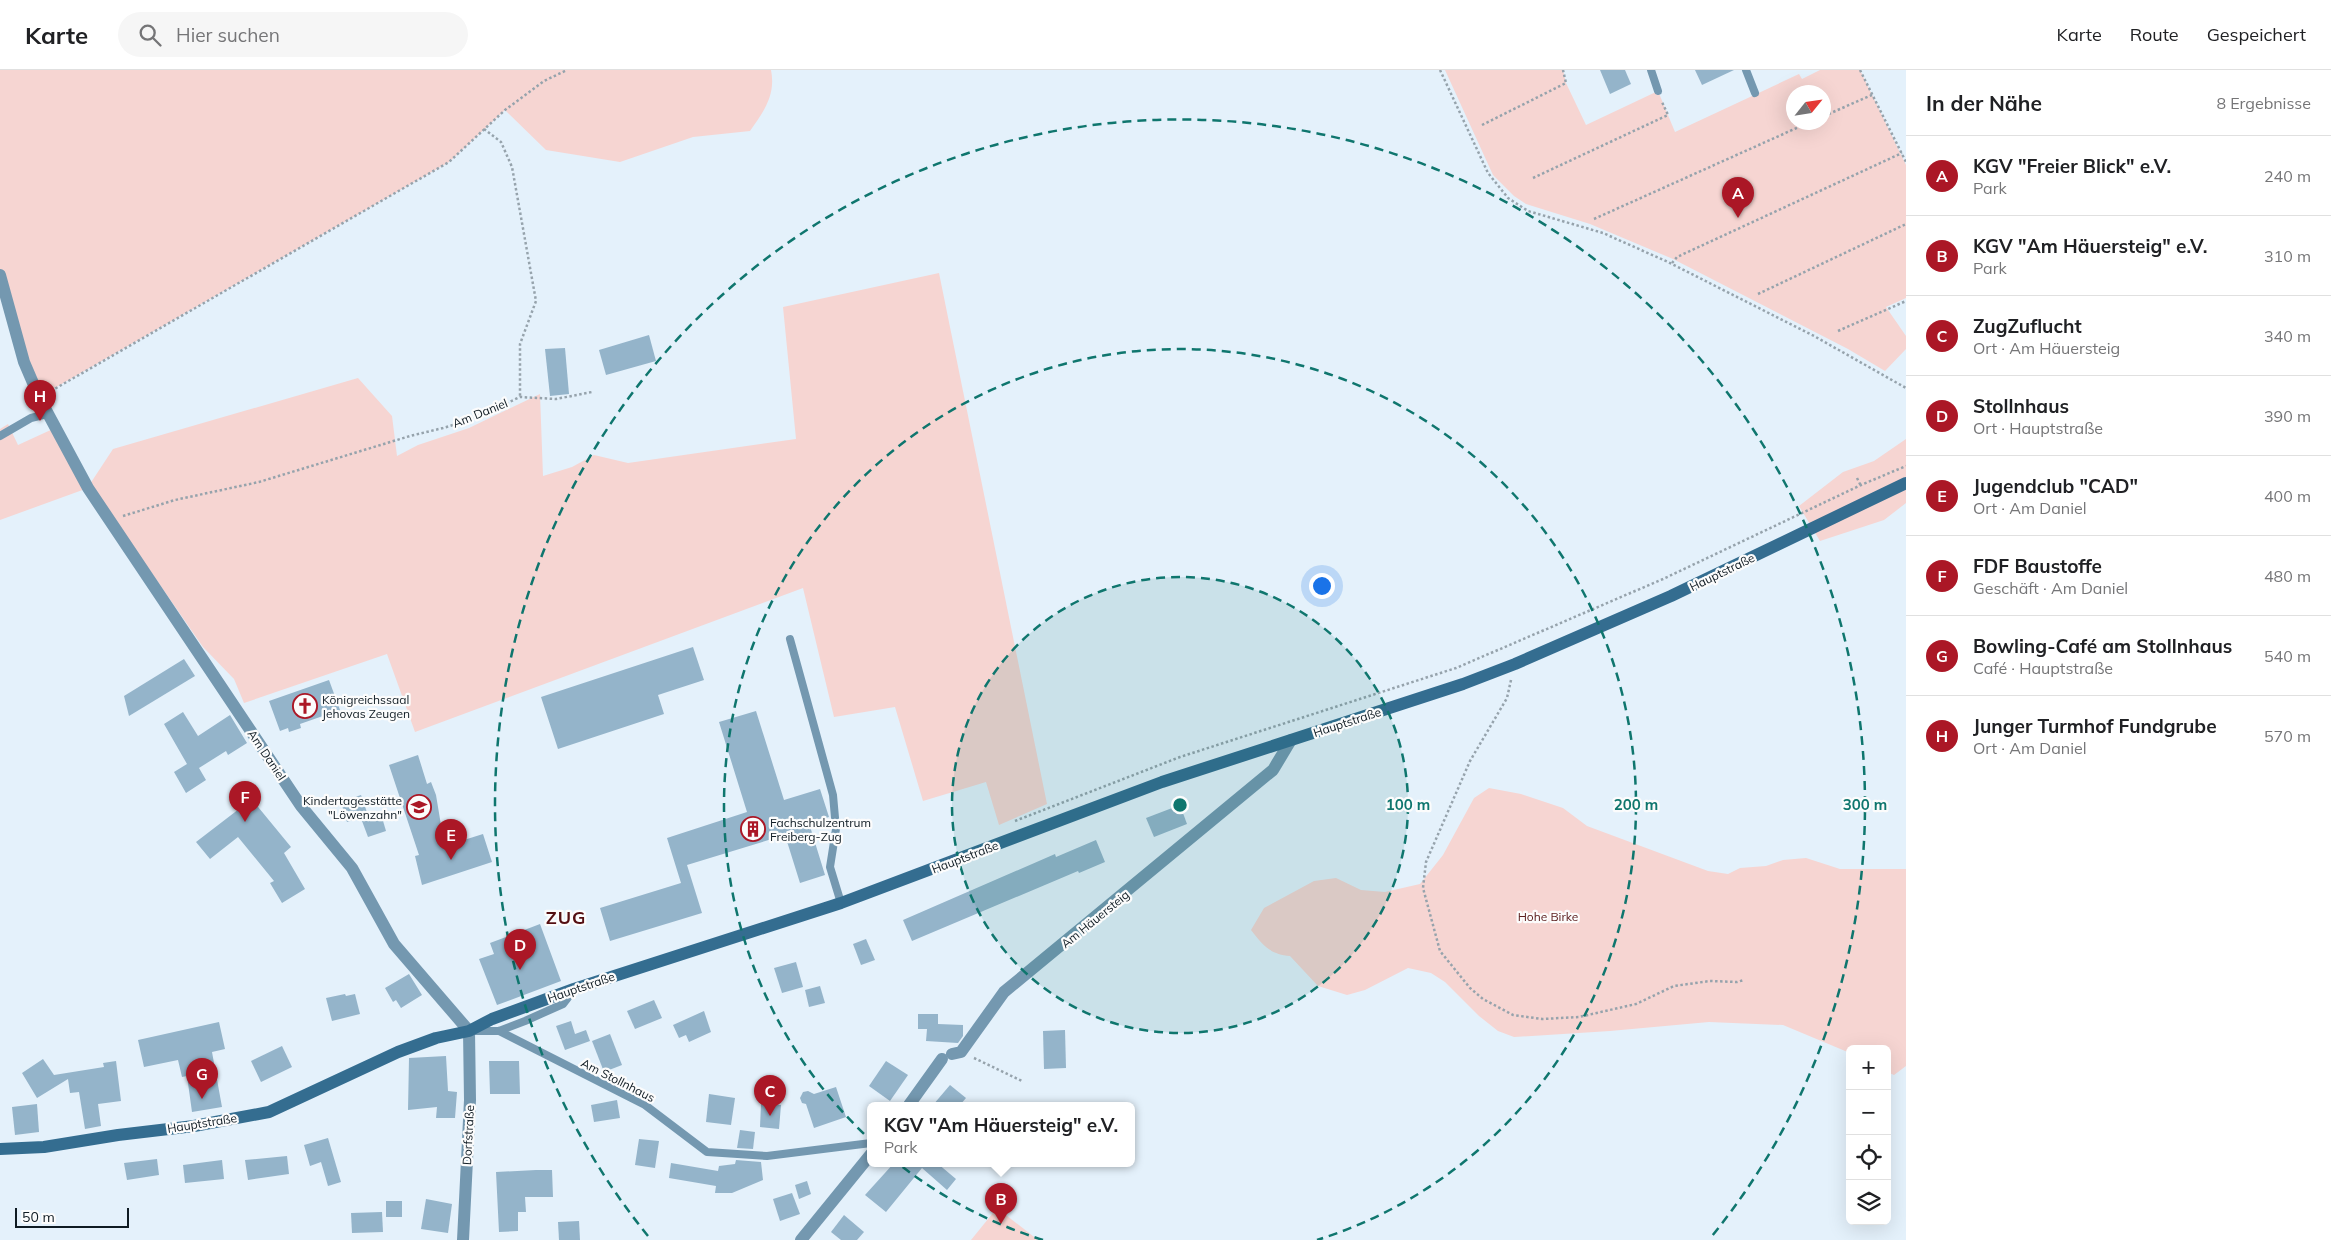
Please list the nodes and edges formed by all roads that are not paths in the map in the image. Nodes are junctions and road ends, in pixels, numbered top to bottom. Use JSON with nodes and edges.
{"nodes":[{"id":1,"x":1651,"y":70,"type":"edge"},
{"id":2,"x":1746,"y":70,"type":"edge"},
{"id":3,"x":1658,"y":91,"type":"road end"},
{"id":4,"x":1755,"y":93,"type":"dead end"},
{"id":5,"x":0,"y":275,"type":"edge"},
{"id":6,"x":47,"y":414,"type":"junction"},
{"id":7,"x":0,"y":436,"type":"edge"},
{"id":8,"x":1906,"y":483,"type":"edge"},
{"id":9,"x":790,"y":639,"type":"dead end"},
{"id":10,"x":1291,"y":740,"type":"junction"},
{"id":11,"x":841,"y":903,"type":"junction"},
{"id":12,"x":574,"y":989,"type":"junction"},
{"id":13,"x":469,"y":1031,"type":"junction"},
{"id":14,"x":499,"y":1031,"type":"junction"},
{"id":15,"x":912,"y":1102,"type":"edge"},
{"id":16,"x":867,"y":1143,"type":"edge"},
{"id":17,"x":0,"y":1149,"type":"edge"},
{"id":18,"x":867,"y":1159,"type":"edge"},
{"id":19,"x":463,"y":1240,"type":"edge"},
{"id":20,"x":801,"y":1240,"type":"edge"}],
"edges":[{"from":1,"to":3,"type":"lane"},
{"from":2,"to":4,"type":"lane"},
{"from":5,"to":6,"type":"street","name":"Am Daniel"},
{"from":6,"to":7,"type":"lane"},
{"from":6,"to":13,"type":"street","name":"Am Daniel"},
{"from":8,"to":10,"type":"street","name":"Hauptstraße"},
{"from":9,"to":11,"type":"lane"},
{"from":10,"to":11,"type":"street","name":"Hauptstraße"},
{"from":10,"to":15,"type":"street","name":"Am Häuersteig"},
{"from":11,"to":12,"type":"street","name":"Hauptstraße"},
{"from":12,"to":13,"type":"street","name":"Hauptstraße"},
{"from":12,"to":14,"type":"lane"},
{"from":13,"to":14,"type":"lane"},
{"from":13,"to":17,"type":"street","name":"Hauptstraße"},
{"from":13,"to":19,"type":"street","name":"Dorfstraße"},
{"from":14,"to":16,"type":"lane","name":"Am Stollnhaus"},
{"from":18,"to":20,"type":"street"}]}
